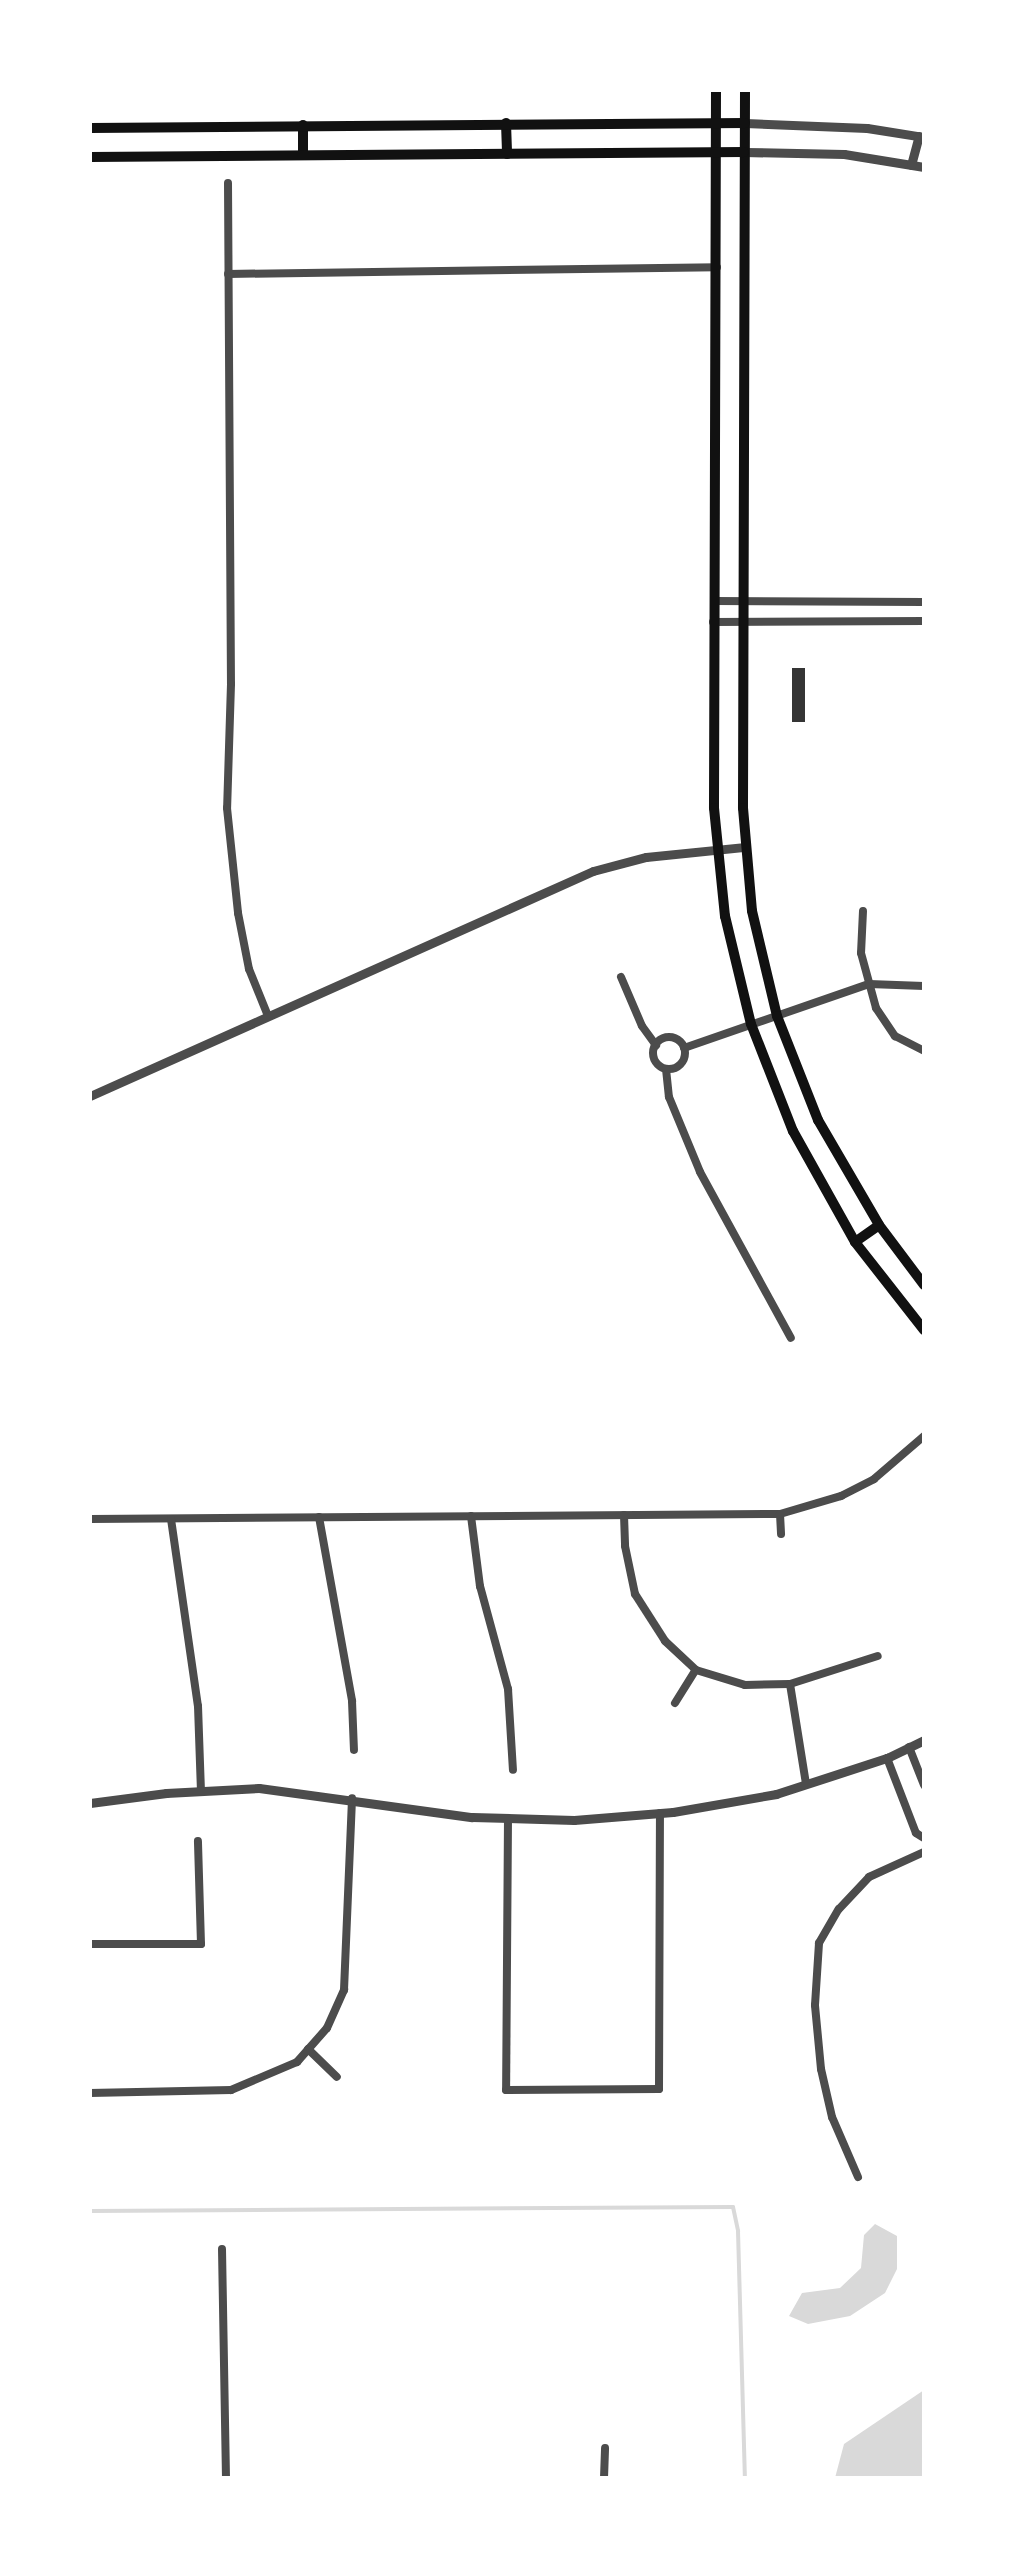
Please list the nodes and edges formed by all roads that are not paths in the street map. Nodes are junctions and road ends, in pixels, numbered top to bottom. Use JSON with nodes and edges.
{"nodes":[{"id":1,"x":716,"y":90,"type":"edge"},
{"id":2,"x":745,"y":90,"type":"edge"},
{"id":3,"x":716,"y":122,"type":"junction"},
{"id":4,"x":745,"y":122,"type":"junction"},
{"id":5,"x":506,"y":123,"type":"junction"},
{"id":6,"x":303,"y":125,"type":"junction"},
{"id":7,"x":90,"y":128,"type":"edge"},
{"id":8,"x":921,"y":137,"type":"edge"},
{"id":9,"x":715,"y":152,"type":"junction"},
{"id":10,"x":744,"y":152,"type":"junction"},
{"id":11,"x":507,"y":154,"type":"junction"},
{"id":12,"x":303,"y":155,"type":"junction"},
{"id":13,"x":90,"y":157,"type":"edge"},
{"id":14,"x":911,"y":165,"type":"junction"},
{"id":15,"x":924,"y":168,"type":"edge"},
{"id":16,"x":228,"y":183,"type":"dead end"},
{"id":17,"x":717,"y":267,"type":"junction"},
{"id":18,"x":228,"y":274,"type":"junction"},
{"id":19,"x":714,"y":601,"type":"junction"},
{"id":20,"x":742,"y":602,"type":"junction"},
{"id":21,"x":889,"y":602,"type":"junction"},
{"id":22,"x":924,"y":602,"type":"edge"},
{"id":23,"x":890,"y":620,"type":"junction"},
{"id":24,"x":924,"y":621,"type":"edge"},
{"id":25,"x":713,"y":622,"type":"junction"},
{"id":26,"x":742,"y":622,"type":"junction"},
{"id":27,"x":744,"y":847,"type":"junction"},
{"id":28,"x":716,"y":849,"type":"junction"},
{"id":29,"x":863,"y":912,"type":"dead end"},
{"id":30,"x":621,"y":976,"type":"dead end"},
{"id":31,"x":869,"y":984,"type":"junction"},
{"id":32,"x":924,"y":986,"type":"edge"},
{"id":33,"x":268,"y":1016,"type":"junction"},
{"id":34,"x":777,"y":1016,"type":"junction"},
{"id":35,"x":751,"y":1024,"type":"junction"},
{"id":36,"x":656,"y":1045,"type":"junction"},
{"id":37,"x":684,"y":1048,"type":"junction"},
{"id":38,"x":924,"y":1051,"type":"edge"},
{"id":39,"x":666,"y":1068,"type":"junction"},
{"id":40,"x":90,"y":1096,"type":"edge"},
{"id":41,"x":878,"y":1226,"type":"junction"},
{"id":42,"x":855,"y":1242,"type":"junction"},
{"id":43,"x":924,"y":1285,"type":"edge"},
{"id":44,"x":924,"y":1330,"type":"edge"},
{"id":45,"x":791,"y":1338,"type":"dead end"},
{"id":46,"x":924,"y":1436,"type":"edge"},
{"id":47,"x":780,"y":1514,"type":"junction"},
{"id":48,"x":624,"y":1515,"type":"junction"},
{"id":49,"x":471,"y":1516,"type":"junction"},
{"id":50,"x":319,"y":1518,"type":"junction"},
{"id":51,"x":170,"y":1519,"type":"junction"},
{"id":52,"x":90,"y":1520,"type":"edge"},
{"id":53,"x":781,"y":1534,"type":"dead end"},
{"id":54,"x":878,"y":1656,"type":"dead end"},
{"id":55,"x":696,"y":1670,"type":"junction"},
{"id":56,"x":790,"y":1684,"type":"junction"},
{"id":57,"x":676,"y":1703,"type":"dead end"},
{"id":58,"x":924,"y":1740,"type":"edge"},
{"id":59,"x":909,"y":1747,"type":"junction"},
{"id":60,"x":354,"y":1750,"type":"dead end"},
{"id":61,"x":886,"y":1758,"type":"junction"},
{"id":62,"x":513,"y":1770,"type":"dead end"},
{"id":63,"x":806,"y":1784,"type":"junction"},
{"id":64,"x":924,"y":1785,"type":"edge"},
{"id":65,"x":201,"y":1791,"type":"junction"},
{"id":66,"x":352,"y":1798,"type":"junction"},
{"id":67,"x":90,"y":1803,"type":"edge"},
{"id":68,"x":660,"y":1813,"type":"junction"},
{"id":69,"x":508,"y":1818,"type":"junction"},
{"id":70,"x":924,"y":1838,"type":"edge"},
{"id":71,"x":198,"y":1842,"type":"dead end"},
{"id":72,"x":924,"y":1852,"type":"edge"},
{"id":73,"x":90,"y":1944,"type":"edge"},
{"id":74,"x":308,"y":2049,"type":"junction"},
{"id":75,"x":337,"y":2078,"type":"dead end"},
{"id":76,"x":90,"y":2093,"type":"edge"},
{"id":77,"x":858,"y":2177,"type":"dead end"},
{"id":78,"x":222,"y":2249,"type":"dead end"},
{"id":79,"x":605,"y":2448,"type":"dead end"},
{"id":80,"x":226,"y":2478,"type":"edge"},
{"id":81,"x":604,"y":2478,"type":"edge"}],
"edges":[{"from":1,"to":3,"type":"main road"},
{"from":2,"to":4,"type":"main road"},
{"from":3,"to":4,"type":"main road"},
{"from":3,"to":5,"type":"main road"},
{"from":3,"to":9,"type":"main road"},
{"from":4,"to":8,"type":"street"},
{"from":4,"to":10,"type":"main road"},
{"from":5,"to":6,"type":"main road"},
{"from":5,"to":11,"type":"main road"},
{"from":6,"to":7,"type":"main road"},
{"from":6,"to":12,"type":"main road"},
{"from":8,"to":14,"type":"street"},
{"from":9,"to":10,"type":"main road"},
{"from":9,"to":11,"type":"main road"},
{"from":9,"to":17,"type":"main road"},
{"from":10,"to":14,"type":"street"},
{"from":10,"to":20,"type":"main road"},
{"from":11,"to":12,"type":"main road"},
{"from":12,"to":13,"type":"main road"},
{"from":14,"to":15,"type":"street"},
{"from":16,"to":18,"type":"street"},
{"from":17,"to":18,"type":"street"},
{"from":17,"to":19,"type":"main road"},
{"from":18,"to":33,"type":"street"},
{"from":19,"to":20,"type":"street"},
{"from":19,"to":25,"type":"main road"},
{"from":20,"to":21,"type":"street"},
{"from":20,"to":26,"type":"main road"},
{"from":21,"to":22,"type":"street"},
{"from":21,"to":23,"type":"street"},
{"from":23,"to":24,"type":"street"},
{"from":23,"to":26,"type":"street"},
{"from":25,"to":26,"type":"street"},
{"from":25,"to":28,"type":"main road"},
{"from":26,"to":27,"type":"main road"},
{"from":27,"to":28,"type":"street"},
{"from":27,"to":34,"type":"main road"},
{"from":28,"to":33,"type":"street"},
{"from":28,"to":35,"type":"main road"},
{"from":29,"to":31,"type":"street"},
{"from":30,"to":36,"type":"street"},
{"from":31,"to":32,"type":"street"},
{"from":31,"to":34,"type":"street"},
{"from":31,"to":38,"type":"street"},
{"from":33,"to":40,"type":"street"},
{"from":34,"to":35,"type":"street"},
{"from":34,"to":41,"type":"main road"},
{"from":35,"to":37,"type":"street"},
{"from":35,"to":42,"type":"main road"},
{"from":36,"to":37,"type":"street"},
{"from":36,"to":39,"type":"street"},
{"from":37,"to":39,"type":"street"},
{"from":39,"to":45,"type":"street"},
{"from":41,"to":42,"type":"main road"},
{"from":41,"to":43,"type":"main road"},
{"from":42,"to":44,"type":"main road"},
{"from":46,"to":47,"type":"street"},
{"from":47,"to":48,"type":"street"},
{"from":47,"to":53,"type":"street"},
{"from":48,"to":49,"type":"street"},
{"from":48,"to":55,"type":"street"},
{"from":49,"to":50,"type":"street"},
{"from":49,"to":62,"type":"street"},
{"from":50,"to":51,"type":"street"},
{"from":50,"to":60,"type":"street"},
{"from":51,"to":52,"type":"street"},
{"from":51,"to":65,"type":"street"},
{"from":54,"to":56,"type":"street"},
{"from":55,"to":56,"type":"street"},
{"from":55,"to":57,"type":"street"},
{"from":56,"to":63,"type":"street"},
{"from":58,"to":59,"type":"street"},
{"from":59,"to":61,"type":"street"},
{"from":59,"to":64,"type":"street"},
{"from":61,"to":63,"type":"street"},
{"from":61,"to":70,"type":"street"},
{"from":63,"to":68,"type":"street"},
{"from":65,"to":66,"type":"street"},
{"from":65,"to":67,"type":"street"},
{"from":66,"to":69,"type":"street"},
{"from":66,"to":74,"type":"street"},
{"from":68,"to":69,"type":"street"},
{"from":68,"to":69,"type":"street"},
{"from":71,"to":73,"type":"street"},
{"from":72,"to":77,"type":"street"},
{"from":74,"to":75,"type":"street"},
{"from":74,"to":76,"type":"street"},
{"from":78,"to":80,"type":"street"},
{"from":79,"to":81,"type":"street"}]}
